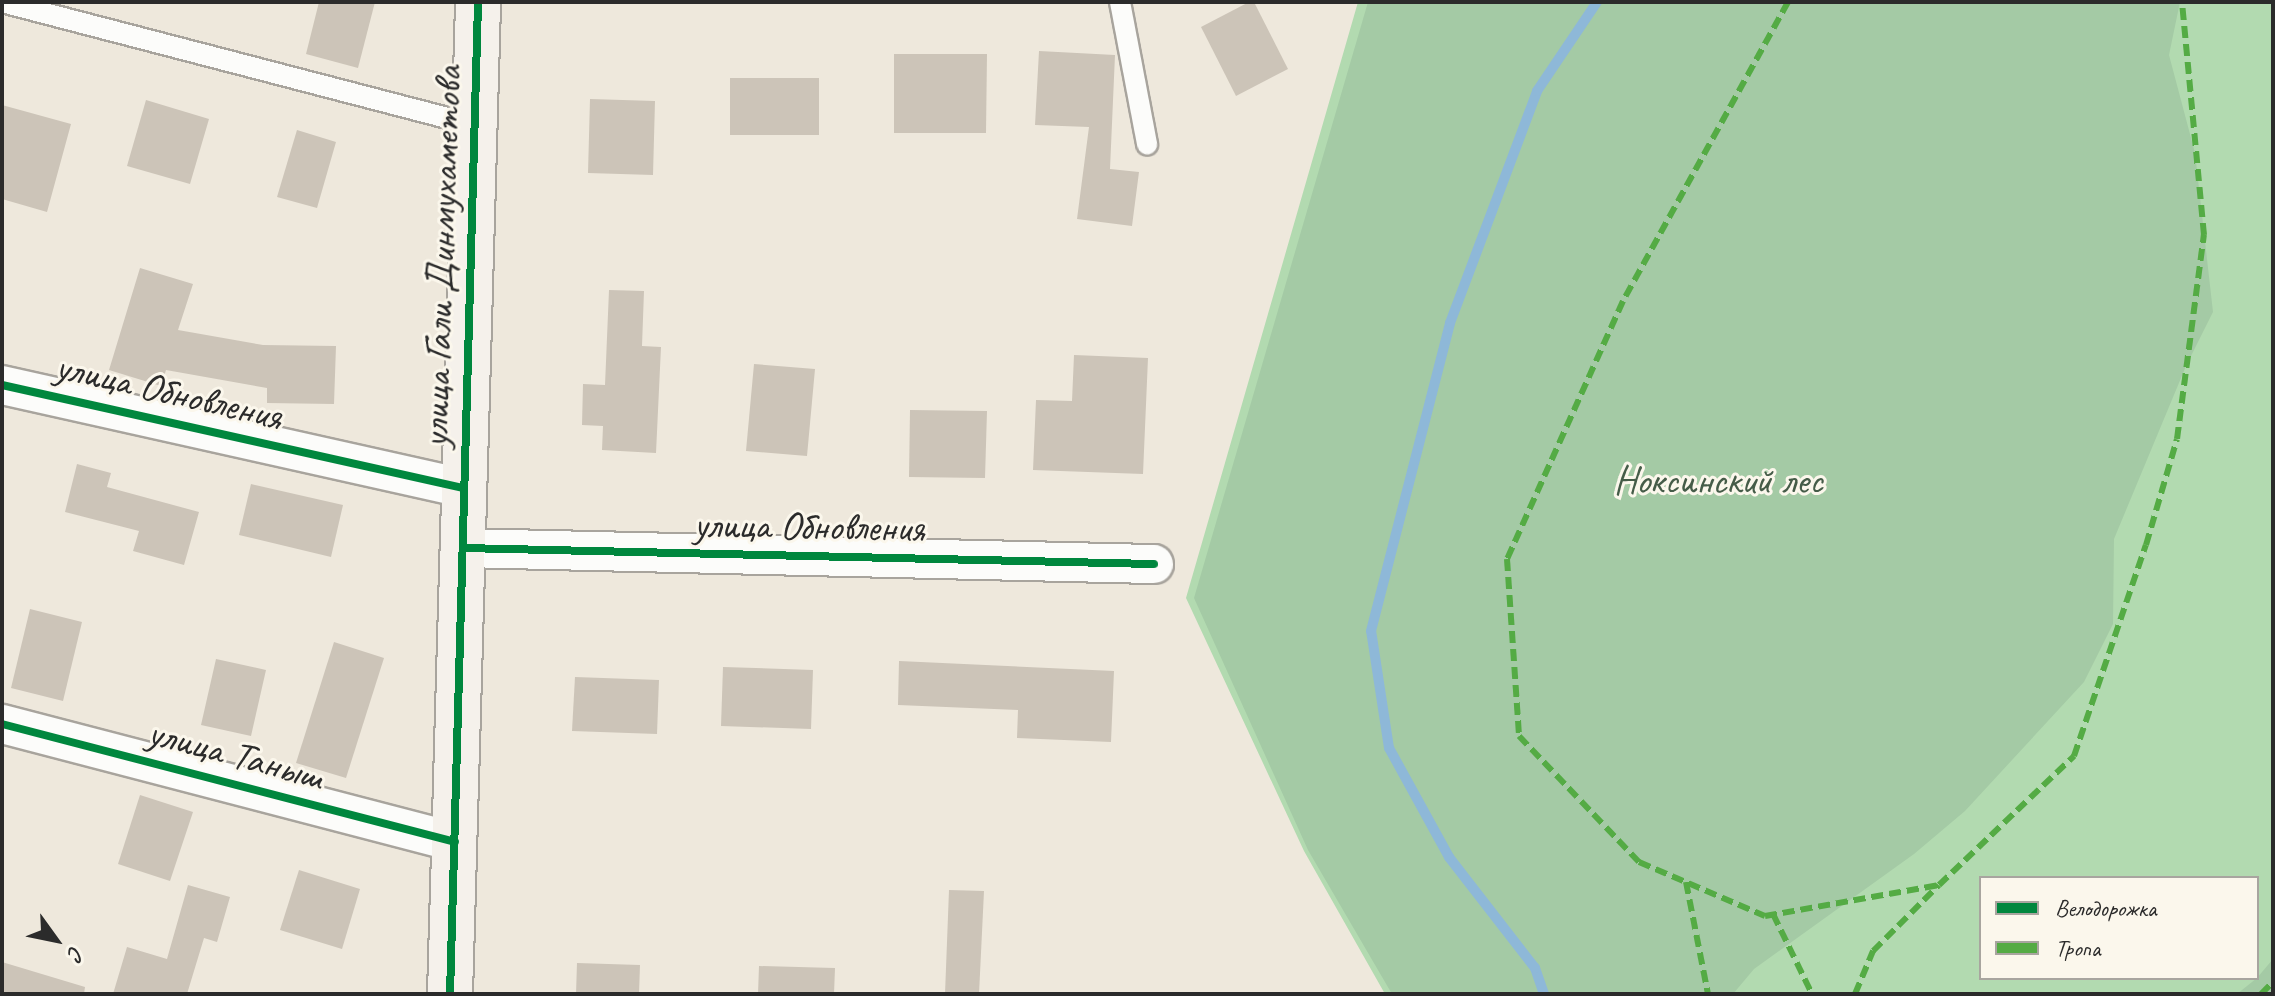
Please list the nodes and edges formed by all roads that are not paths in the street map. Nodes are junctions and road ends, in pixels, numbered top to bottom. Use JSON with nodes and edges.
{"nodes":[{"id":1,"x":2,"y":2,"type":"edge"},
{"id":2,"x":478,"y":2,"type":"edge"},
{"id":3,"x":1120,"y":2,"type":"edge"},
{"id":4,"x":474,"y":125,"type":"junction"},
{"id":5,"x":1147,"y":144,"type":"dead end"},
{"id":6,"x":2,"y":385,"type":"edge"},
{"id":7,"x":464,"y":488,"type":"junction"},
{"id":8,"x":463,"y":548,"type":"junction"},
{"id":9,"x":1154,"y":564,"type":"dead end"},
{"id":10,"x":2,"y":724,"type":"edge"},
{"id":11,"x":455,"y":842,"type":"junction"},
{"id":12,"x":450,"y":994,"type":"edge"}],
"edges":[{"from":1,"to":4,"type":"lane"},
{"from":2,"to":4,"type":"street","name":"улица Гали Динмухаметова"},
{"from":3,"to":5,"type":"lane"},
{"from":4,"to":7,"type":"street","name":"улица Гали Динмухаметова"},
{"from":6,"to":7,"type":"street","name":"улица Обновления"},
{"from":7,"to":8,"type":"street","name":"улица Гали Динмухаметова"},
{"from":8,"to":9,"type":"street","name":"улица Обновления"},
{"from":8,"to":11,"type":"street","name":"улица Гали Динмухаметова"},
{"from":10,"to":11,"type":"street","name":"улица Таныш"},
{"from":11,"to":12,"type":"street","name":"улица Гали Динмухаметова"}]}
